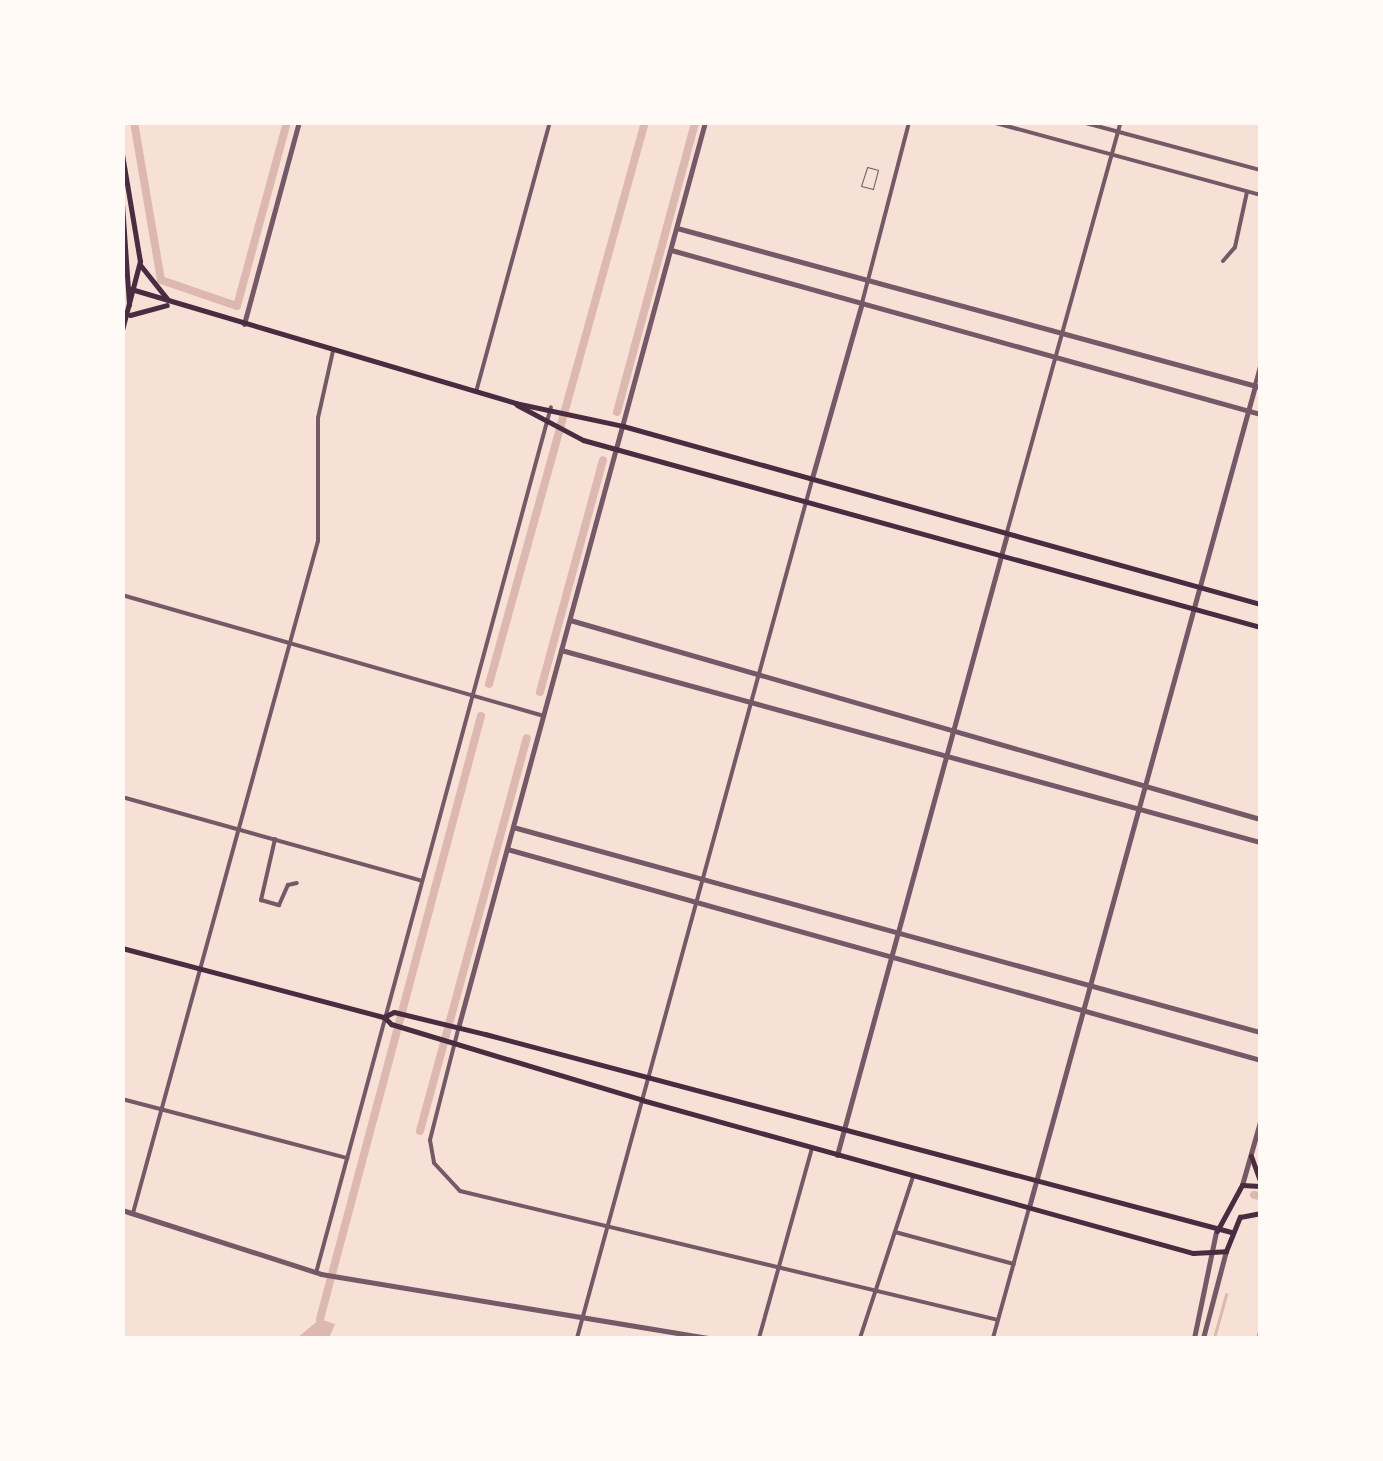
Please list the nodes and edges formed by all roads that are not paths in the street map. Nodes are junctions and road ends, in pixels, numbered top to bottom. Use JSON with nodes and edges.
{"nodes":[{"id":1,"x":299,"y":122,"type":"edge"},
{"id":2,"x":550,"y":122,"type":"edge"},
{"id":3,"x":705,"y":122,"type":"edge"},
{"id":4,"x":909,"y":122,"type":"edge"},
{"id":5,"x":992,"y":122,"type":"edge"},
{"id":6,"x":1082,"y":122,"type":"edge"},
{"id":7,"x":1121,"y":122,"type":"edge"},
{"id":8,"x":1118,"y":132,"type":"junction"},
{"id":9,"x":122,"y":154,"type":"edge"},
{"id":10,"x":1112,"y":155,"type":"junction"},
{"id":11,"x":1260,"y":170,"type":"edge"},
{"id":12,"x":1247,"y":192,"type":"junction"},
{"id":13,"x":1260,"y":196,"type":"edge"},
{"id":14,"x":122,"y":204,"type":"edge"},
{"id":15,"x":676,"y":228,"type":"junction"},
{"id":16,"x":670,"y":250,"type":"junction"},
{"id":17,"x":1224,"y":261,"type":"dead end"},
{"id":18,"x":140,"y":262,"type":"junction"},
{"id":19,"x":132,"y":266,"type":"junction"},
{"id":20,"x":122,"y":278,"type":"edge"},
{"id":21,"x":868,"y":280,"type":"junction"},
{"id":22,"x":122,"y":287,"type":"edge"},
{"id":23,"x":134,"y":290,"type":"junction"},
{"id":24,"x":862,"y":303,"type":"junction"},
{"id":25,"x":174,"y":305,"type":"junction"},
{"id":26,"x":128,"y":316,"type":"junction"},
{"id":27,"x":244,"y":324,"type":"junction"},
{"id":28,"x":122,"y":330,"type":"edge"},
{"id":29,"x":1062,"y":334,"type":"junction"},
{"id":30,"x":334,"y":350,"type":"junction"},
{"id":31,"x":1056,"y":357,"type":"junction"},
{"id":32,"x":1260,"y":366,"type":"edge"},
{"id":33,"x":1258,"y":387,"type":"edge"},
{"id":34,"x":476,"y":392,"type":"junction"},
{"id":35,"x":514,"y":404,"type":"junction"},
{"id":36,"x":553,"y":407,"type":"junction"},
{"id":37,"x":1248,"y":410,"type":"junction"},
{"id":38,"x":1260,"y":414,"type":"edge"},
{"id":39,"x":549,"y":424,"type":"junction"},
{"id":40,"x":620,"y":425,"type":"junction"},
{"id":41,"x":610,"y":448,"type":"junction"},
{"id":42,"x":812,"y":478,"type":"junction"},
{"id":43,"x":806,"y":501,"type":"junction"},
{"id":44,"x":1007,"y":534,"type":"junction"},
{"id":45,"x":1001,"y":554,"type":"junction"},
{"id":46,"x":1200,"y":587,"type":"junction"},
{"id":47,"x":122,"y":595,"type":"edge"},
{"id":48,"x":1260,"y":604,"type":"edge"},
{"id":49,"x":1194,"y":608,"type":"junction"},
{"id":50,"x":570,"y":620,"type":"junction"},
{"id":51,"x":1260,"y":627,"type":"edge"},
{"id":52,"x":292,"y":644,"type":"junction"},
{"id":53,"x":561,"y":650,"type":"junction"},
{"id":54,"x":758,"y":678,"type":"junction"},
{"id":55,"x":470,"y":695,"type":"junction"},
{"id":56,"x":751,"y":703,"type":"junction"},
{"id":57,"x":543,"y":716,"type":"junction"},
{"id":58,"x":952,"y":731,"type":"junction"},
{"id":59,"x":945,"y":757,"type":"junction"},
{"id":60,"x":1144,"y":786,"type":"junction"},
{"id":61,"x":122,"y":797,"type":"edge"},
{"id":62,"x":1138,"y":810,"type":"junction"},
{"id":63,"x":1260,"y":819,"type":"edge"},
{"id":64,"x":513,"y":827,"type":"junction"},
{"id":65,"x":241,"y":830,"type":"junction"},
{"id":66,"x":274,"y":839,"type":"junction"},
{"id":67,"x":1260,"y":842,"type":"edge"},
{"id":68,"x":507,"y":849,"type":"junction"},
{"id":69,"x":420,"y":880,"type":"junction"},
{"id":70,"x":702,"y":880,"type":"junction"},
{"id":71,"x":297,"y":883,"type":"dead end"},
{"id":72,"x":697,"y":902,"type":"junction"},
{"id":73,"x":896,"y":934,"type":"junction"},
{"id":74,"x":122,"y":948,"type":"edge"},
{"id":75,"x":891,"y":956,"type":"junction"},
{"id":76,"x":200,"y":970,"type":"junction"},
{"id":77,"x":1090,"y":986,"type":"junction"},
{"id":78,"x":1083,"y":1010,"type":"junction"},
{"id":79,"x":384,"y":1017,"type":"junction"},
{"id":80,"x":458,"y":1028,"type":"junction"},
{"id":81,"x":1260,"y":1032,"type":"edge"},
{"id":82,"x":455,"y":1044,"type":"junction"},
{"id":83,"x":1260,"y":1060,"type":"edge"},
{"id":84,"x":648,"y":1078,"type":"junction"},
{"id":85,"x":122,"y":1099,"type":"edge"},
{"id":86,"x":642,"y":1100,"type":"junction"},
{"id":87,"x":162,"y":1110,"type":"junction"},
{"id":88,"x":1260,"y":1122,"type":"edge"},
{"id":89,"x":844,"y":1128,"type":"junction"},
{"id":90,"x":812,"y":1148,"type":"junction"},
{"id":91,"x":837,"y":1154,"type":"junction"},
{"id":92,"x":1251,"y":1156,"type":"junction"},
{"id":93,"x":346,"y":1158,"type":"junction"},
{"id":94,"x":914,"y":1175,"type":"junction"},
{"id":95,"x":1036,"y":1183,"type":"junction"},
{"id":96,"x":1260,"y":1184,"type":"edge"},
{"id":97,"x":1242,"y":1185,"type":"junction"},
{"id":98,"x":1239,"y":1195,"type":"junction"},
{"id":99,"x":1029,"y":1207,"type":"junction"},
{"id":100,"x":122,"y":1210,"type":"edge"},
{"id":101,"x":1257,"y":1212,"type":"edge"},
{"id":102,"x":132,"y":1213,"type":"junction"},
{"id":103,"x":607,"y":1230,"type":"junction"},
{"id":104,"x":895,"y":1232,"type":"junction"},
{"id":105,"x":1216,"y":1232,"type":"junction"},
{"id":106,"x":1232,"y":1232,"type":"junction"},
{"id":107,"x":1226,"y":1251,"type":"junction"},
{"id":108,"x":1215,"y":1255,"type":"junction"},
{"id":109,"x":1014,"y":1264,"type":"junction"},
{"id":110,"x":781,"y":1265,"type":"junction"},
{"id":111,"x":318,"y":1273,"type":"junction"},
{"id":112,"x":876,"y":1289,"type":"junction"},
{"id":113,"x":584,"y":1316,"type":"junction"},
{"id":114,"x":998,"y":1320,"type":"junction"},
{"id":115,"x":577,"y":1338,"type":"edge"},
{"id":116,"x":708,"y":1338,"type":"edge"},
{"id":117,"x":759,"y":1338,"type":"edge"},
{"id":118,"x":860,"y":1338,"type":"edge"},
{"id":119,"x":993,"y":1338,"type":"edge"},
{"id":120,"x":1194,"y":1338,"type":"edge"},
{"id":121,"x":1203,"y":1338,"type":"edge"}],
"edges":[{"from":1,"to":27,"type":"street"},
{"from":2,"to":34,"type":"street"},
{"from":3,"to":15,"type":"street"},
{"from":4,"to":21,"type":"street"},
{"from":5,"to":10,"type":"street"},
{"from":6,"to":8,"type":"street"},
{"from":7,"to":8,"type":"street"},
{"from":8,"to":10,"type":"street"},
{"from":8,"to":11,"type":"street"},
{"from":9,"to":18,"type":"main road"},
{"from":10,"to":12,"type":"street"},
{"from":10,"to":29,"type":"street"},
{"from":12,"to":13,"type":"street"},
{"from":12,"to":17,"type":"street"},
{"from":14,"to":19,"type":"main road"},
{"from":15,"to":16,"type":"street"},
{"from":15,"to":21,"type":"street"},
{"from":16,"to":24,"type":"street"},
{"from":16,"to":40,"type":"street"},
{"from":18,"to":23,"type":"main road"},
{"from":18,"to":25,"type":"main road"},
{"from":19,"to":20,"type":"main road"},
{"from":19,"to":23,"type":"main road"},
{"from":21,"to":24,"type":"street"},
{"from":21,"to":29,"type":"street"},
{"from":22,"to":23,"type":"street"},
{"from":23,"to":25,"type":"main road"},
{"from":23,"to":26,"type":"main road"},
{"from":24,"to":31,"type":"street"},
{"from":24,"to":42,"type":"street"},
{"from":25,"to":26,"type":"main road"},
{"from":25,"to":27,"type":"main road"},
{"from":26,"to":28,"type":"main road"},
{"from":27,"to":30,"type":"main road"},
{"from":29,"to":31,"type":"street"},
{"from":29,"to":33,"type":"street"},
{"from":30,"to":34,"type":"main road"},
{"from":30,"to":52,"type":"street"},
{"from":31,"to":37,"type":"street"},
{"from":31,"to":44,"type":"street"},
{"from":32,"to":33,"type":"street"},
{"from":33,"to":37,"type":"street"},
{"from":34,"to":35,"type":"main road"},
{"from":35,"to":36,"type":"main road"},
{"from":35,"to":39,"type":"main road"},
{"from":36,"to":39,"type":"street"},
{"from":36,"to":40,"type":"main road"},
{"from":37,"to":38,"type":"street"},
{"from":37,"to":46,"type":"street"},
{"from":39,"to":41,"type":"main road"},
{"from":39,"to":55,"type":"street"},
{"from":40,"to":41,"type":"street"},
{"from":40,"to":42,"type":"main road"},
{"from":41,"to":43,"type":"main road"},
{"from":41,"to":50,"type":"street"},
{"from":42,"to":43,"type":"street"},
{"from":42,"to":44,"type":"main road"},
{"from":43,"to":45,"type":"main road"},
{"from":43,"to":54,"type":"street"},
{"from":44,"to":45,"type":"street"},
{"from":44,"to":46,"type":"main road"},
{"from":45,"to":49,"type":"main road"},
{"from":45,"to":58,"type":"street"},
{"from":46,"to":48,"type":"main road"},
{"from":46,"to":49,"type":"street"},
{"from":47,"to":52,"type":"street"},
{"from":49,"to":51,"type":"main road"},
{"from":49,"to":60,"type":"street"},
{"from":50,"to":53,"type":"street"},
{"from":50,"to":54,"type":"street"},
{"from":52,"to":55,"type":"street"},
{"from":52,"to":65,"type":"street"},
{"from":53,"to":56,"type":"street"},
{"from":53,"to":57,"type":"street"},
{"from":54,"to":56,"type":"street"},
{"from":54,"to":58,"type":"street"},
{"from":55,"to":57,"type":"street"},
{"from":55,"to":69,"type":"street"},
{"from":56,"to":59,"type":"street"},
{"from":56,"to":70,"type":"street"},
{"from":57,"to":64,"type":"street"},
{"from":58,"to":59,"type":"street"},
{"from":58,"to":60,"type":"street"},
{"from":59,"to":62,"type":"street"},
{"from":59,"to":73,"type":"street"},
{"from":60,"to":62,"type":"street"},
{"from":60,"to":63,"type":"street"},
{"from":61,"to":65,"type":"street"},
{"from":62,"to":67,"type":"street"},
{"from":62,"to":77,"type":"street"},
{"from":64,"to":68,"type":"street"},
{"from":64,"to":70,"type":"street"},
{"from":65,"to":66,"type":"street"},
{"from":65,"to":76,"type":"street"},
{"from":66,"to":69,"type":"street"},
{"from":66,"to":71,"type":"street"},
{"from":68,"to":72,"type":"street"},
{"from":68,"to":80,"type":"street"},
{"from":69,"to":79,"type":"street"},
{"from":70,"to":72,"type":"street"},
{"from":70,"to":73,"type":"street"},
{"from":72,"to":75,"type":"street"},
{"from":72,"to":84,"type":"street"},
{"from":73,"to":75,"type":"street"},
{"from":73,"to":77,"type":"street"},
{"from":74,"to":76,"type":"main road"},
{"from":75,"to":78,"type":"street"},
{"from":75,"to":89,"type":"street"},
{"from":76,"to":79,"type":"main road"},
{"from":76,"to":87,"type":"street"},
{"from":77,"to":78,"type":"street"},
{"from":77,"to":81,"type":"street"},
{"from":78,"to":83,"type":"street"},
{"from":78,"to":95,"type":"street"},
{"from":79,"to":80,"type":"main road"},
{"from":79,"to":82,"type":"main road"},
{"from":79,"to":93,"type":"street"},
{"from":80,"to":82,"type":"street"},
{"from":80,"to":84,"type":"main road"},
{"from":82,"to":86,"type":"main road"},
{"from":82,"to":103,"type":"street"},
{"from":84,"to":86,"type":"street"},
{"from":84,"to":89,"type":"main road"},
{"from":85,"to":87,"type":"street"},
{"from":86,"to":90,"type":"main road"},
{"from":86,"to":103,"type":"street"},
{"from":87,"to":93,"type":"street"},
{"from":87,"to":102,"type":"street"},
{"from":88,"to":92,"type":"street"},
{"from":89,"to":91,"type":"street"},
{"from":89,"to":95,"type":"main road"},
{"from":90,"to":91,"type":"main road"},
{"from":90,"to":110,"type":"street"},
{"from":91,"to":94,"type":"main road"},
{"from":92,"to":96,"type":"main road"},
{"from":92,"to":97,"type":"street"},
{"from":93,"to":111,"type":"street"},
{"from":94,"to":99,"type":"main road"},
{"from":94,"to":104,"type":"street"},
{"from":95,"to":99,"type":"street"},
{"from":95,"to":105,"type":"main road"},
{"from":96,"to":97,"type":"main road"},
{"from":97,"to":98,"type":"main road"},
{"from":98,"to":101,"type":"main road"},
{"from":98,"to":105,"type":"main road"},
{"from":99,"to":108,"type":"main road"},
{"from":99,"to":109,"type":"street"},
{"from":100,"to":102,"type":"street"},
{"from":101,"to":106,"type":"main road"},
{"from":102,"to":111,"type":"street"},
{"from":103,"to":110,"type":"street"},
{"from":103,"to":113,"type":"street"},
{"from":104,"to":109,"type":"street"},
{"from":104,"to":112,"type":"street"},
{"from":105,"to":106,"type":"main road"},
{"from":105,"to":108,"type":"street"},
{"from":106,"to":107,"type":"main road"},
{"from":107,"to":108,"type":"main road"},
{"from":107,"to":121,"type":"street"},
{"from":108,"to":120,"type":"street"},
{"from":109,"to":114,"type":"street"},
{"from":110,"to":112,"type":"street"},
{"from":110,"to":117,"type":"street"},
{"from":111,"to":113,"type":"street"},
{"from":112,"to":114,"type":"street"},
{"from":112,"to":118,"type":"street"},
{"from":113,"to":115,"type":"street"},
{"from":113,"to":116,"type":"street"},
{"from":114,"to":119,"type":"street"}]}
